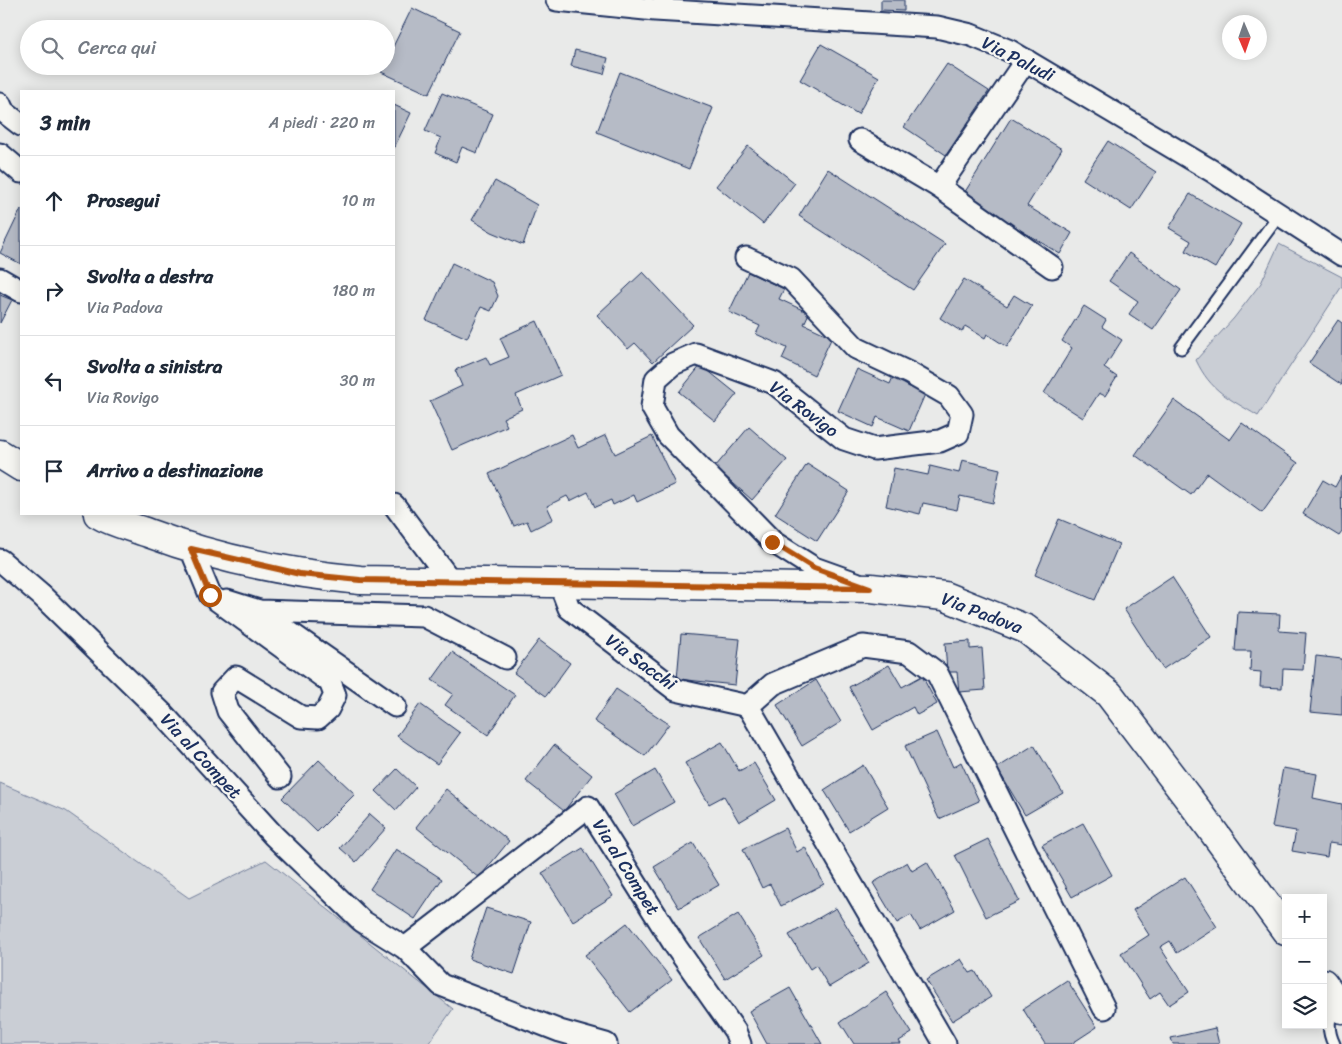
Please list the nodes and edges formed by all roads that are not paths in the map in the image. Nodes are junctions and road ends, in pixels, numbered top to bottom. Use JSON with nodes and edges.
{"nodes":[{"id":1,"x":557,"y":0,"type":"edge"},
{"id":2,"x":1026,"y":60,"type":"junction"},
{"id":3,"x":0,"y":104,"type":"edge"},
{"id":4,"x":20,"y":124,"type":"edge"},
{"id":5,"x":860,"y":140,"type":"dead end"},
{"id":6,"x":0,"y":154,"type":"edge"},
{"id":7,"x":20,"y":171,"type":"edge"},
{"id":8,"x":939,"y":187,"type":"junction"},
{"id":9,"x":1279,"y":215,"type":"junction"},
{"id":10,"x":1342,"y":255,"type":"edge"},
{"id":11,"x":746,"y":258,"type":"dead end"},
{"id":12,"x":1052,"y":268,"type":"dead end"},
{"id":13,"x":0,"y":279,"type":"edge"},
{"id":14,"x":20,"y":290,"type":"edge"},
{"id":15,"x":1180,"y":348,"type":"dead end"},
{"id":16,"x":0,"y":454,"type":"edge"},
{"id":17,"x":20,"y":466,"type":"edge"},
{"id":18,"x":395,"y":506,"type":"edge"},
{"id":19,"x":101,"y":515,"type":"edge"},
{"id":20,"x":191,"y":549,"type":"junction"},
{"id":21,"x":0,"y":560,"type":"edge"},
{"id":22,"x":450,"y":580,"type":"junction"},
{"id":23,"x":559,"y":582,"type":"junction"},
{"id":24,"x":870,"y":588,"type":"junction"},
{"id":25,"x":210,"y":595,"type":"junction"},
{"id":26,"x":259,"y":611,"type":"junction"},
{"id":27,"x":505,"y":658,"type":"dead end"},
{"id":28,"x":394,"y":706,"type":"dead end"},
{"id":29,"x":748,"y":706,"type":"junction"},
{"id":30,"x":280,"y":777,"type":"dead end"},
{"id":31,"x":1282,"y":926,"type":"edge"},
{"id":32,"x":405,"y":948,"type":"junction"},
{"id":33,"x":1334,"y":998,"type":"edge"},
{"id":34,"x":1104,"y":1008,"type":"dead end"},
{"id":35,"x":606,"y":1044,"type":"edge"},
{"id":36,"x":740,"y":1044,"type":"edge"},
{"id":37,"x":945,"y":1044,"type":"edge"},
{"id":38,"x":1334,"y":1044,"type":"edge"}],
"edges":[{"from":1,"to":2,"type":"street","name":"Via Paludi"},
{"from":2,"to":8,"type":"street"},
{"from":2,"to":9,"type":"street","name":"Via Paludi"},
{"from":3,"to":4,"type":"street"},
{"from":5,"to":8,"type":"street"},
{"from":6,"to":7,"type":"street"},
{"from":8,"to":12,"type":"street"},
{"from":9,"to":10,"type":"street","name":"Via Paludi"},
{"from":9,"to":15,"type":"lane"},
{"from":11,"to":24,"type":"street","name":"Via Rovigo"},
{"from":13,"to":14,"type":"street"},
{"from":16,"to":17,"type":"main road"},
{"from":18,"to":22,"type":"street"},
{"from":19,"to":20,"type":"main road","name":"Via Padova"},
{"from":20,"to":22,"type":"main road","name":"Via Padova"},
{"from":20,"to":25,"type":"street"},
{"from":21,"to":32,"type":"street","name":"Via al Compet"},
{"from":22,"to":23,"type":"main road","name":"Via Padova"},
{"from":23,"to":24,"type":"main road","name":"Via Padova"},
{"from":23,"to":29,"type":"street","name":"Via Sacchi"},
{"from":24,"to":31,"type":"main road","name":"Via Padova"},
{"from":25,"to":26,"type":"street"},
{"from":25,"to":30,"type":"street"},
{"from":26,"to":27,"type":"street"},
{"from":26,"to":28,"type":"street"},
{"from":29,"to":34,"type":"street"},
{"from":29,"to":37,"type":"street"},
{"from":32,"to":35,"type":"street","name":"Via al Compet"},
{"from":32,"to":36,"type":"street","name":"Via al Compet"},
{"from":33,"to":38,"type":"lane"}]}
